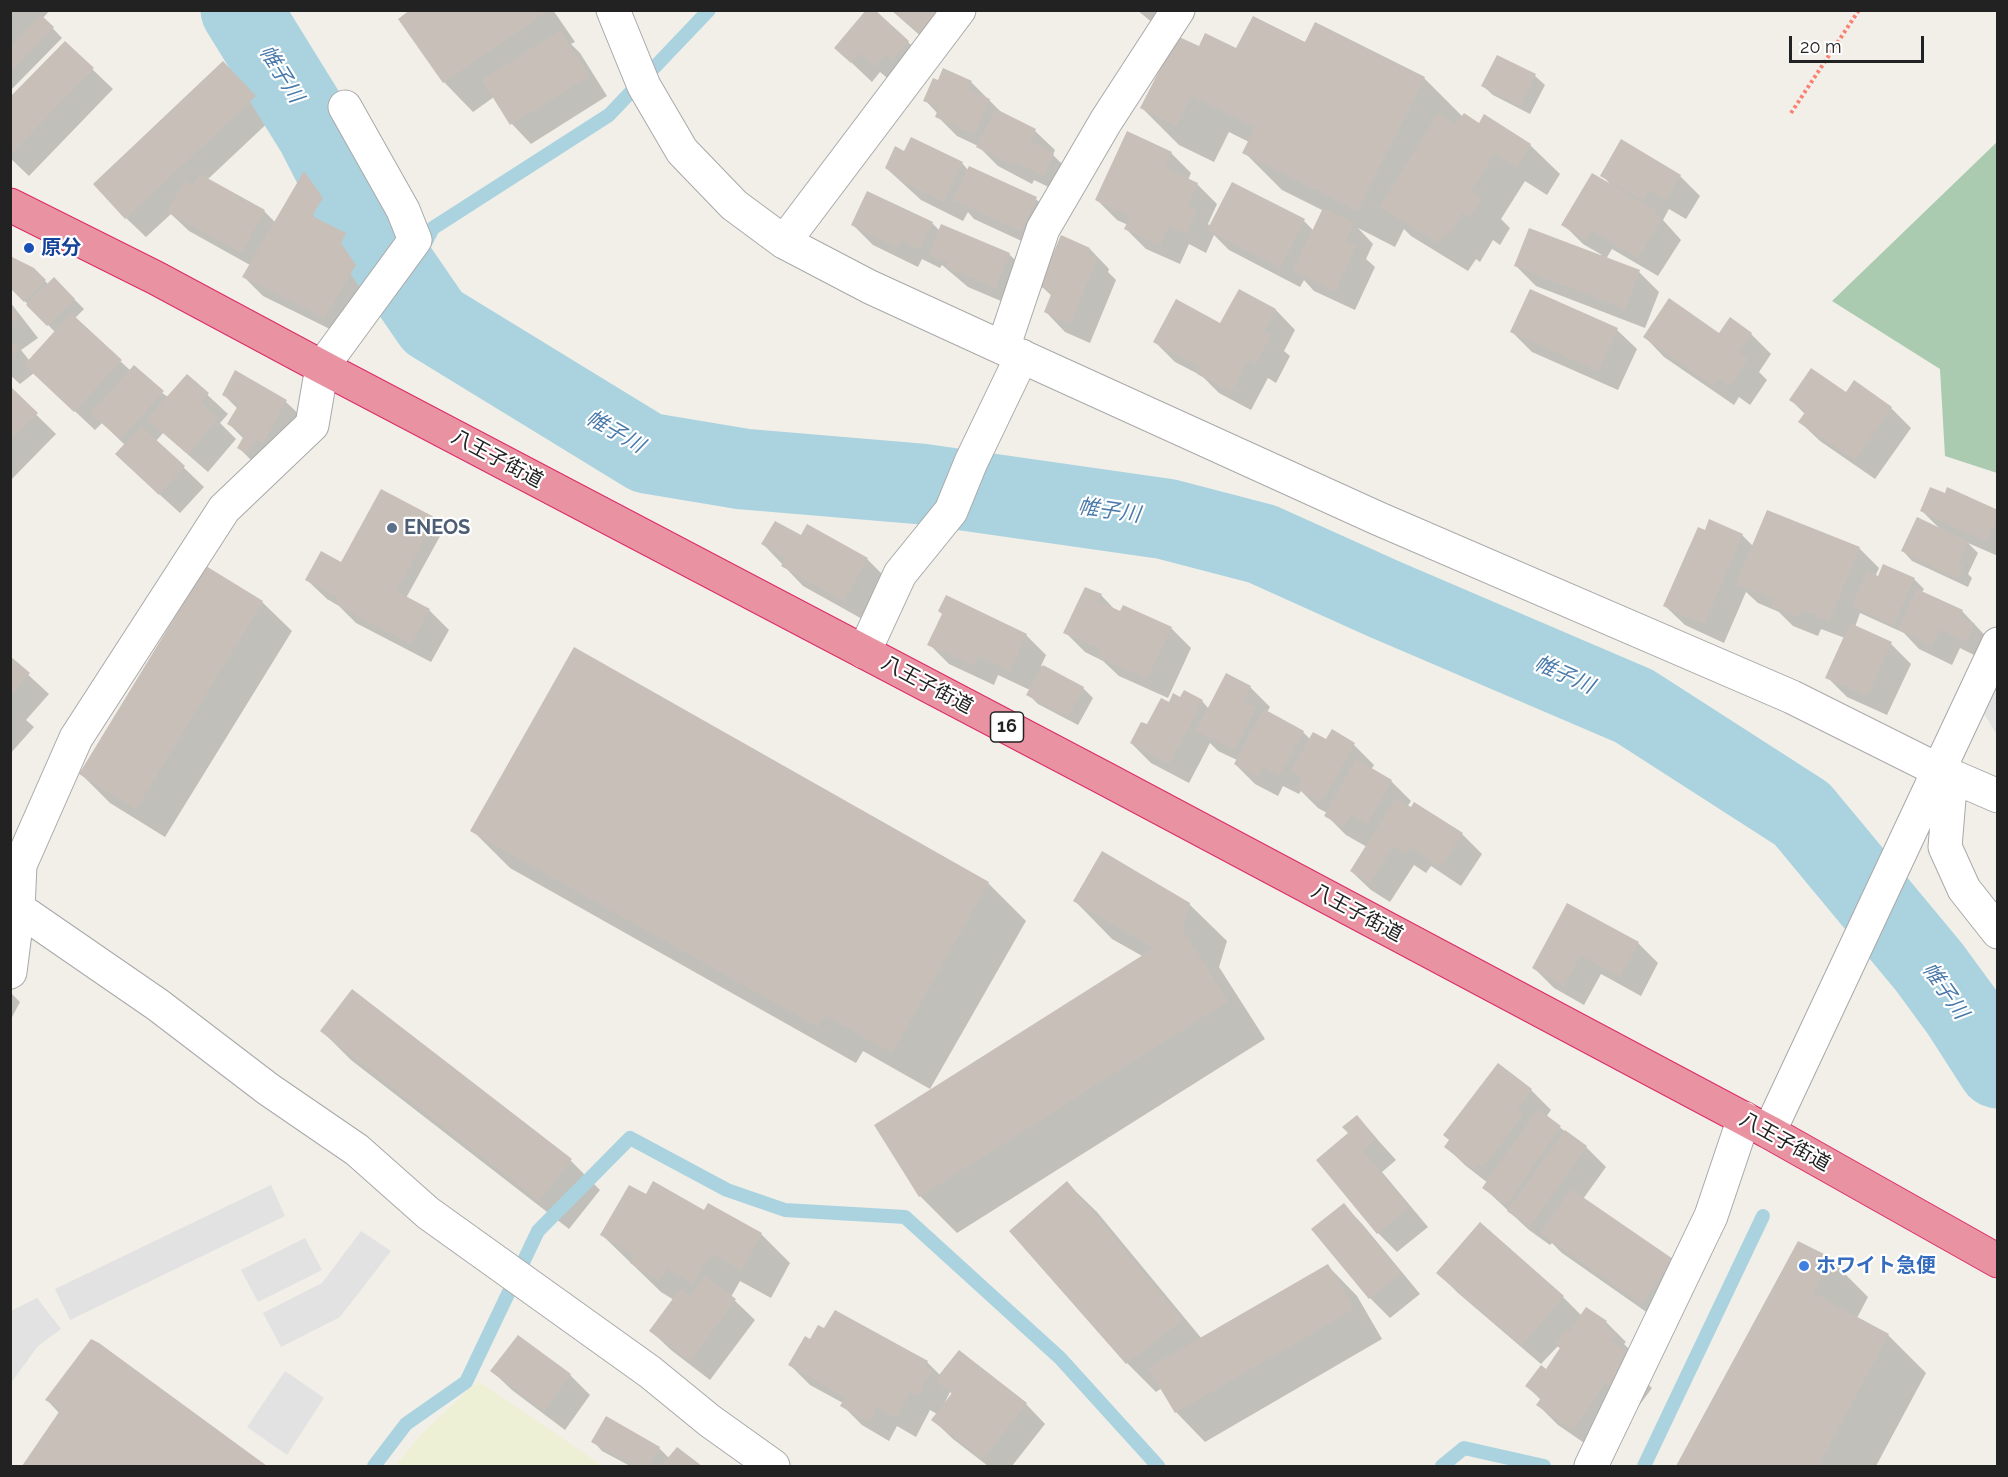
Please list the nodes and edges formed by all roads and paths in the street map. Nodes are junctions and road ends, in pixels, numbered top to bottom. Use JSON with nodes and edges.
{"nodes":[{"id":1,"x":613,"y":10,"type":"edge"},
{"id":2,"x":959,"y":10,"type":"edge"},
{"id":3,"x":1178,"y":10,"type":"edge"},
{"id":4,"x":1859,"y":10,"type":"edge"},
{"id":5,"x":345,"y":107,"type":"dead end"},
{"id":6,"x":1791,"y":113,"type":"dead end"},
{"id":7,"x":10,"y":204,"type":"edge"},
{"id":8,"x":784,"y":242,"type":"junction"},
{"id":9,"x":1012,"y":352,"type":"junction"},
{"id":10,"x":322,"y":368,"type":"junction"},
{"id":11,"x":1998,"y":644,"type":"edge"},
{"id":12,"x":864,"y":652,"type":"junction"},
{"id":13,"x":1945,"y":773,"type":"junction"},
{"id":14,"x":1998,"y":796,"type":"edge"},
{"id":15,"x":14,"y":906,"type":"edge"},
{"id":16,"x":1998,"y":932,"type":"edge"},
{"id":17,"x":10,"y":972,"type":"edge"},
{"id":18,"x":1757,"y":1125,"type":"junction"},
{"id":19,"x":1998,"y":1261,"type":"edge"},
{"id":20,"x":773,"y":1467,"type":"edge"},
{"id":21,"x":1591,"y":1467,"type":"edge"}],
"edges":[{"from":1,"to":8,"type":"street"},
{"from":2,"to":8,"type":"street"},
{"from":3,"to":9,"type":"street"},
{"from":4,"to":6,"type":"path"},
{"from":5,"to":10,"type":"street"},
{"from":7,"to":10,"type":"highway","name":"八王子街道","number":"16"},
{"from":8,"to":9,"type":"street"},
{"from":9,"to":12,"type":"street"},
{"from":9,"to":13,"type":"street"},
{"from":10,"to":12,"type":"highway","name":"八王子街道","number":"16"},
{"from":10,"to":15,"type":"street"},
{"from":11,"to":13,"type":"street"},
{"from":12,"to":18,"type":"highway","name":"八王子街道","number":"16"},
{"from":13,"to":14,"type":"street"},
{"from":13,"to":16,"type":"street"},
{"from":13,"to":18,"type":"street"},
{"from":15,"to":17,"type":"street"},
{"from":15,"to":20,"type":"street"},
{"from":18,"to":19,"type":"highway","name":"八王子街道","number":"16"},
{"from":18,"to":21,"type":"street"}]}
